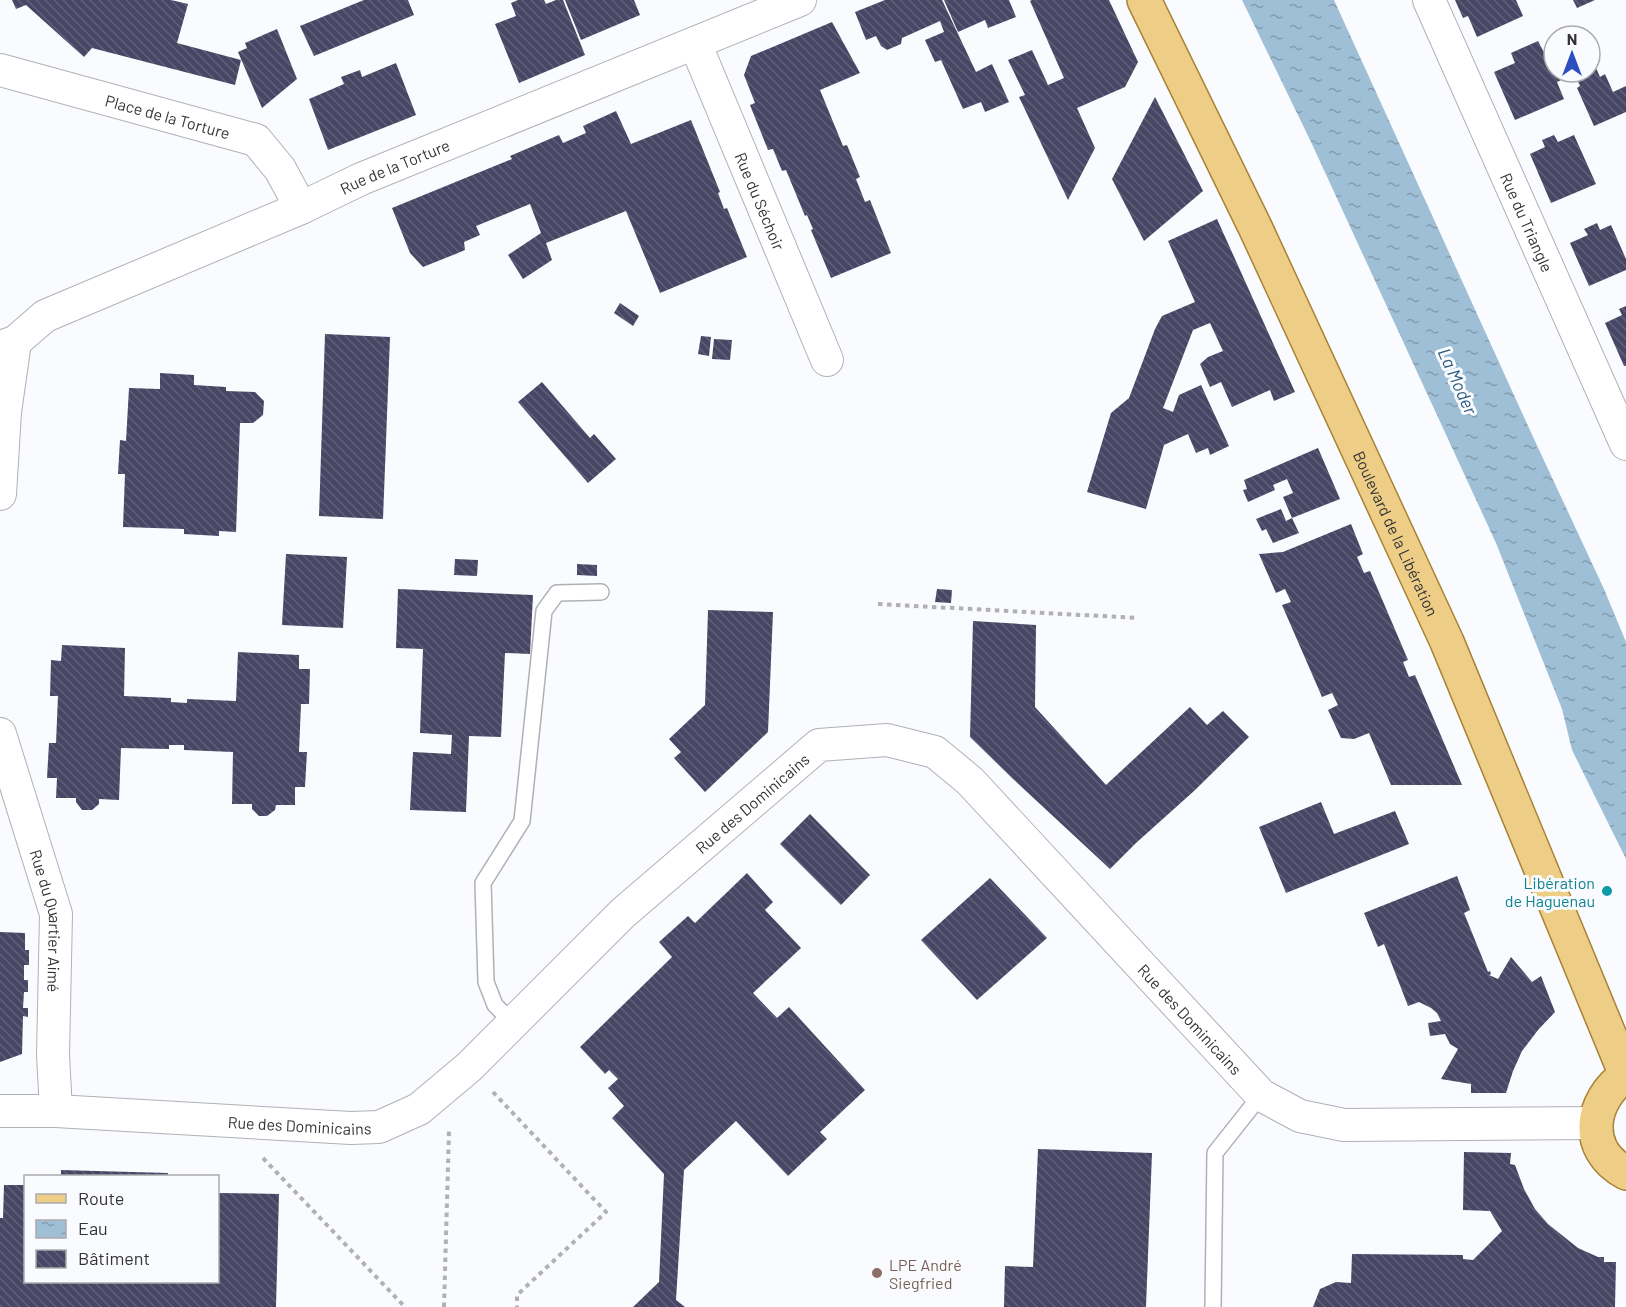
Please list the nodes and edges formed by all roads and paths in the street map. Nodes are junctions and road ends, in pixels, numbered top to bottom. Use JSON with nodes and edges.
{"nodes":[{"id":1,"x":800,"y":0,"type":"edge"},
{"id":2,"x":1144,"y":0,"type":"edge"},
{"id":3,"x":1429,"y":0,"type":"edge"},
{"id":4,"x":695,"y":43,"type":"junction"},
{"id":5,"x":0,"y":70,"type":"edge"},
{"id":6,"x":301,"y":208,"type":"junction"},
{"id":7,"x":7,"y":344,"type":"edge"},
{"id":8,"x":827,"y":360,"type":"dead end"},
{"id":9,"x":1626,"y":444,"type":"edge"},
{"id":10,"x":0,"y":494,"type":"edge"},
{"id":11,"x":601,"y":592,"type":"dead end"},
{"id":12,"x":878,"y":604,"type":"dead end"},
{"id":13,"x":1138,"y":618,"type":"dead end"},
{"id":14,"x":0,"y":734,"type":"edge"},
{"id":15,"x":513,"y":1023,"type":"junction"},
{"id":16,"x":1626,"y":1075,"type":"edge"},
{"id":17,"x":450,"y":1082,"type":"junction"},
{"id":18,"x":487,"y":1086,"type":"dead end"},
{"id":19,"x":1261,"y":1095,"type":"junction"},
{"id":20,"x":0,"y":1111,"type":"edge"},
{"id":21,"x":56,"y":1111,"type":"junction"},
{"id":22,"x":1596,"y":1123,"type":"junction"},
{"id":23,"x":261,"y":1156,"type":"dead end"},
{"id":24,"x":1626,"y":1173,"type":"edge"},
{"id":25,"x":405,"y":1307,"type":"edge"},
{"id":26,"x":444,"y":1307,"type":"edge"},
{"id":27,"x":517,"y":1307,"type":"edge"},
{"id":28,"x":1213,"y":1307,"type":"edge"}],
"edges":[{"from":1,"to":4,"type":"street","name":"Rue de la Torture"},
{"from":2,"to":16,"type":"main road","name":"Boulevard de la Libération"},
{"from":3,"to":9,"type":"street","name":"Rue du Triangle"},
{"from":4,"to":6,"type":"street","name":"Rue de la Torture"},
{"from":4,"to":8,"type":"street","name":"Rue du Séchoir"},
{"from":5,"to":6,"type":"street","name":"Place de la Torture"},
{"from":6,"to":7,"type":"street","name":"Rue de la Torture"},
{"from":7,"to":10,"type":"street"},
{"from":11,"to":15,"type":"lane"},
{"from":12,"to":13,"type":"path"},
{"from":14,"to":21,"type":"street","name":"Rue du Quartier Aimé"},
{"from":15,"to":17,"type":"street","name":"Rue des Dominicains"},
{"from":15,"to":19,"type":"street","name":"Rue des Dominicains"},
{"from":16,"to":22,"type":"main road"},
{"from":17,"to":21,"type":"street","name":"Rue des Dominicains"},
{"from":17,"to":26,"type":"path"},
{"from":18,"to":27,"type":"path"},
{"from":19,"to":22,"type":"street","name":"Rue des Dominicains"},
{"from":19,"to":28,"type":"lane"},
{"from":20,"to":21,"type":"street","name":"Rue des Dominicains"},
{"from":22,"to":24,"type":"main road"},
{"from":23,"to":25,"type":"path"}]}
